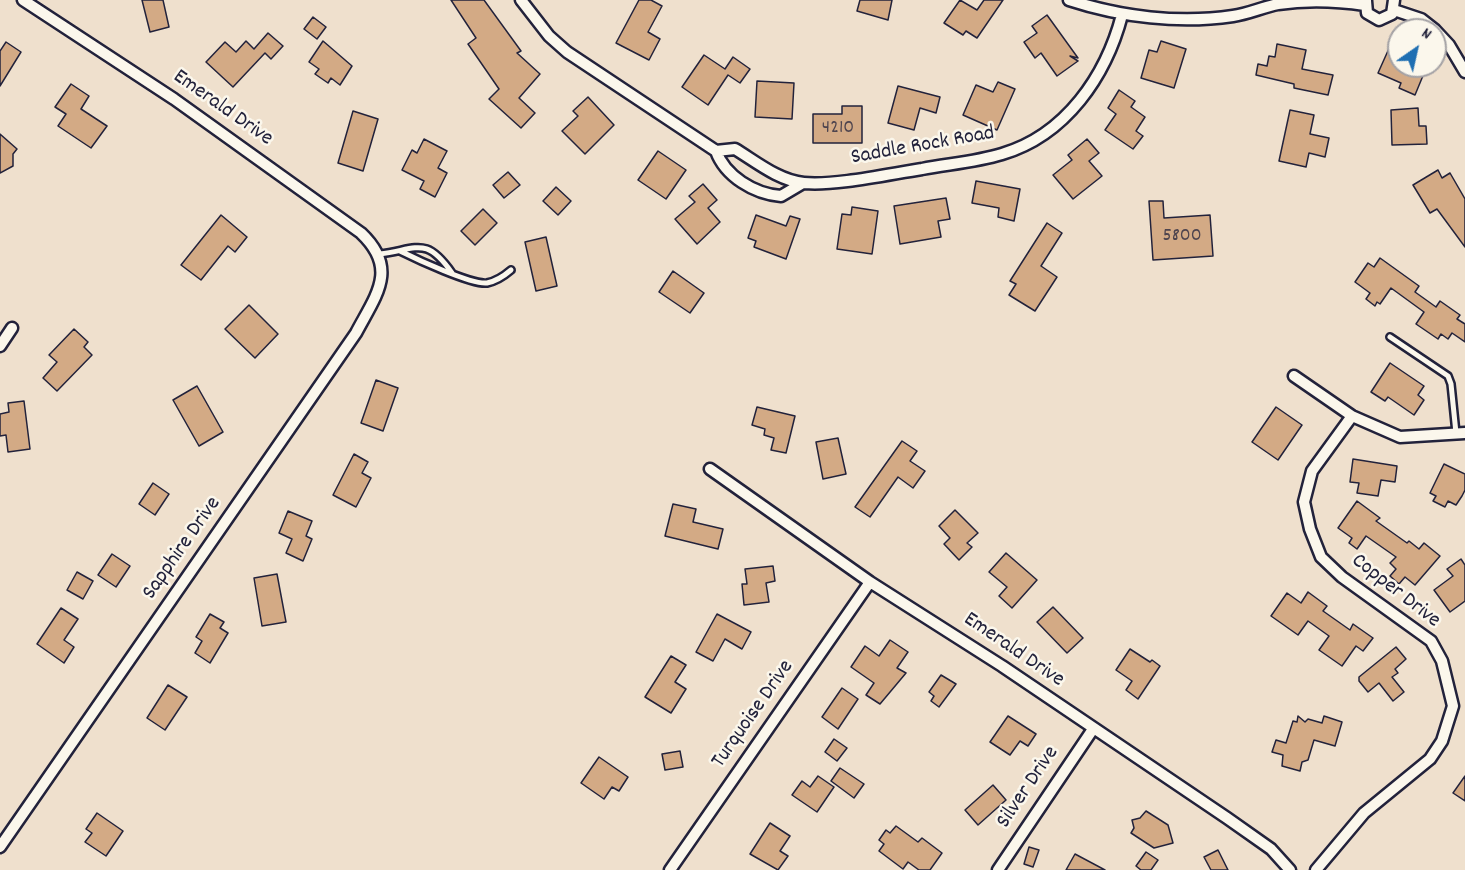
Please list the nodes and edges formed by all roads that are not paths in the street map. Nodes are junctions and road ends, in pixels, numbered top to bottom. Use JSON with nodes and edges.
{"nodes":[{"id":1,"x":23,"y":0,"type":"edge"},
{"id":2,"x":521,"y":0,"type":"edge"},
{"id":3,"x":1069,"y":0,"type":"edge"},
{"id":4,"x":1366,"y":3,"type":"edge"},
{"id":5,"x":1394,"y":5,"type":"edge"},
{"id":6,"x":1122,"y":15,"type":"junction"},
{"id":7,"x":1419,"y":18,"type":"edge"},
{"id":8,"x":1447,"y":43,"type":"edge"},
{"id":9,"x":1465,"y":72,"type":"edge"},
{"id":10,"x":716,"y":151,"type":"junction"},
{"id":11,"x":803,"y":183,"type":"junction"},
{"id":12,"x":400,"y":251,"type":"junction"},
{"id":13,"x":380,"y":254,"type":"junction"},
{"id":14,"x":511,"y":270,"type":"dead end"},
{"id":15,"x":452,"y":273,"type":"junction"},
{"id":16,"x":12,"y":327,"type":"dead end"},
{"id":17,"x":1390,"y":337,"type":"dead end"},
{"id":18,"x":0,"y":346,"type":"edge"},
{"id":19,"x":1294,"y":376,"type":"dead end"},
{"id":20,"x":1352,"y":416,"type":"junction"},
{"id":21,"x":1460,"y":433,"type":"edge"},
{"id":22,"x":710,"y":469,"type":"dead end"},
{"id":23,"x":870,"y":582,"type":"junction"},
{"id":24,"x":1093,"y":729,"type":"junction"},
{"id":25,"x":0,"y":847,"type":"edge"},
{"id":26,"x":670,"y":870,"type":"edge"},
{"id":27,"x":998,"y":870,"type":"edge"},
{"id":28,"x":1290,"y":870,"type":"edge"},
{"id":29,"x":1316,"y":870,"type":"edge"}],
"edges":[{"from":1,"to":13,"type":"street","name":"Emerald Drive"},
{"from":2,"to":10,"type":"street","name":"Saddle Rock Road"},
{"from":3,"to":6,"type":"street"},
{"from":4,"to":5,"type":"street"},
{"from":4,"to":6,"type":"street"},
{"from":5,"to":7,"type":"street"},
{"from":6,"to":11,"type":"street","name":"Saddle Rock Road"},
{"from":8,"to":9,"type":"street"},
{"from":10,"to":11,"type":"street","name":"Saddle Rock Road"},
{"from":10,"to":11,"type":"street","name":"Saddle Rock Road"},
{"from":12,"to":13,"type":"lane"},
{"from":12,"to":15,"type":"lane"},
{"from":12,"to":15,"type":"lane"},
{"from":13,"to":25,"type":"street","name":"Sapphire Drive"},
{"from":14,"to":15,"type":"lane"},
{"from":16,"to":18,"type":"street"},
{"from":17,"to":21,"type":"lane"},
{"from":19,"to":20,"type":"street"},
{"from":20,"to":21,"type":"street"},
{"from":20,"to":29,"type":"street","name":"Copper Drive"},
{"from":22,"to":23,"type":"street","name":"Emerald Drive"},
{"from":23,"to":24,"type":"street","name":"Emerald Drive"},
{"from":23,"to":26,"type":"street","name":"Turquoise Drive"},
{"from":24,"to":27,"type":"street","name":"Silver Drive"},
{"from":24,"to":28,"type":"street","name":"Emerald Drive"}]}
